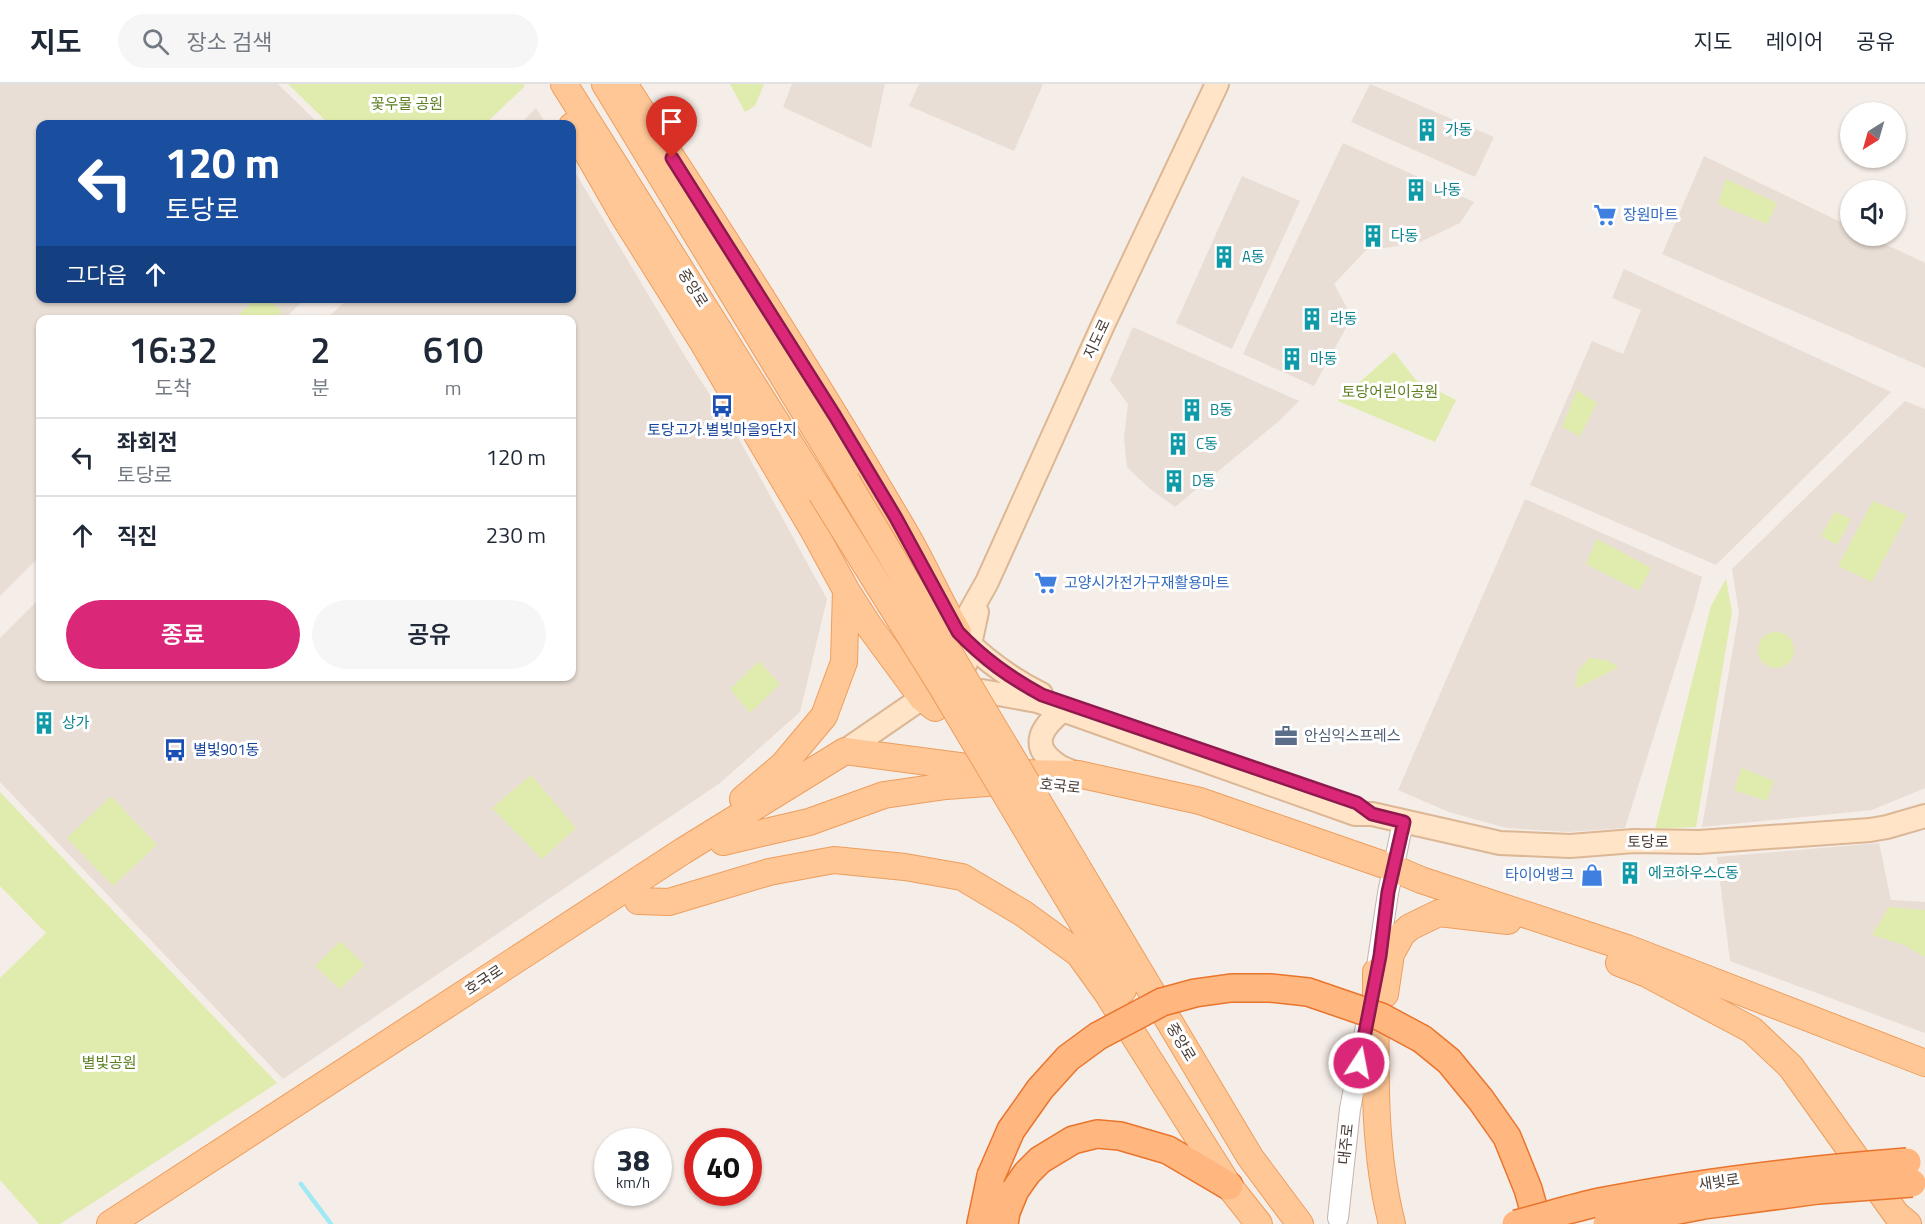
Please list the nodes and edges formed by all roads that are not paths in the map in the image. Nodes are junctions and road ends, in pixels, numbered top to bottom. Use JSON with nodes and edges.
{"nodes":[{"id":1,"x":548,"y":84,"type":"edge"},
{"id":2,"x":564,"y":84,"type":"edge"},
{"id":3,"x":605,"y":84,"type":"edge"},
{"id":4,"x":624,"y":84,"type":"edge"},
{"id":5,"x":1217,"y":84,"type":"edge"},
{"id":6,"x":568,"y":120,"type":"edge"},
{"id":7,"x":576,"y":134,"type":"edge"},
{"id":8,"x":846,"y":590,"type":"junction"},
{"id":9,"x":981,"y":596,"type":"junction"},
{"id":10,"x":965,"y":643,"type":"junction"},
{"id":11,"x":1023,"y":690,"type":"junction"},
{"id":12,"x":936,"y":698,"type":"junction"},
{"id":13,"x":1063,"y":710,"type":"junction"},
{"id":14,"x":854,"y":752,"type":"junction"},
{"id":15,"x":1078,"y":774,"type":"junction"},
{"id":16,"x":1372,"y":814,"type":"junction"},
{"id":17,"x":1925,"y":816,"type":"edge"},
{"id":18,"x":1404,"y":822,"type":"junction"},
{"id":19,"x":723,"y":842,"type":"junction"},
{"id":20,"x":683,"y":851,"type":"junction"},
{"id":21,"x":1060,"y":862,"type":"junction"},
{"id":22,"x":1392,"y":875,"type":"junction"},
{"id":23,"x":638,"y":901,"type":"junction"},
{"id":24,"x":1508,"y":921,"type":"junction"},
{"id":25,"x":1376,"y":972,"type":"junction"},
{"id":26,"x":1376,"y":1050,"type":"junction"},
{"id":27,"x":1925,"y":1063,"type":"edge"},
{"id":28,"x":1917,"y":1173,"type":"edge"},
{"id":29,"x":1228,"y":1186,"type":"junction"},
{"id":30,"x":1338,"y":1218,"type":"dead end"},
{"id":31,"x":110,"y":1224,"type":"edge"},
{"id":32,"x":132,"y":1224,"type":"edge"},
{"id":33,"x":981,"y":1224,"type":"edge"},
{"id":34,"x":1004,"y":1224,"type":"edge"},
{"id":35,"x":1259,"y":1224,"type":"edge"},
{"id":36,"x":1268,"y":1224,"type":"edge"},
{"id":37,"x":1300,"y":1224,"type":"edge"},
{"id":38,"x":1392,"y":1224,"type":"edge"},
{"id":39,"x":1516,"y":1224,"type":"edge"},
{"id":40,"x":1538,"y":1224,"type":"edge"},
{"id":41,"x":1607,"y":1224,"type":"edge"},
{"id":42,"x":1908,"y":1224,"type":"edge"}],
"edges":[{"from":1,"to":6,"type":"main road"},
{"from":2,"to":21,"type":"main road","name":"중앙로","bridge":true},
{"from":3,"to":21,"type":"main road","bridge":true},
{"from":4,"to":10,"type":"main road"},
{"from":5,"to":9,"type":"main road","name":"지도로"},
{"from":7,"to":8,"type":"main road"},
{"from":8,"to":12,"type":"main road"},
{"from":8,"to":20,"type":"main road"},
{"from":9,"to":10,"type":"main road","name":"지도로"},
{"from":9,"to":11,"type":"main road"},
{"from":10,"to":11,"type":"main road","name":"토당로"},
{"from":10,"to":12,"type":"main road","name":"지도로"},
{"from":11,"to":12,"type":"main road","name":"토당로"},
{"from":11,"to":13,"type":"main road","name":"토당로"},
{"from":11,"to":16,"type":"main road","name":"토당로"},
{"from":12,"to":14,"type":"main road","name":"지도로"},
{"from":13,"to":15,"type":"main road"},
{"from":13,"to":16,"type":"main road","name":"토당로"},
{"from":14,"to":15,"type":"main road","name":"호국로"},
{"from":14,"to":19,"type":"main road","name":"호국로"},
{"from":14,"to":20,"type":"main road","name":"호국로"},
{"from":15,"to":22,"type":"main road","name":"호국로"},
{"from":16,"to":18,"type":"main road","name":"토당로"},
{"from":17,"to":18,"type":"main road","name":"토당로"},
{"from":18,"to":22,"type":"street","name":"대주로"},
{"from":19,"to":22,"type":"main road","name":"호국로"},
{"from":19,"to":23,"type":"main road","name":"호국로"},
{"from":20,"to":31,"type":"main road","name":"호국로"},
{"from":21,"to":36,"type":"main road","name":"중앙로"},
{"from":21,"to":37,"type":"main road","name":"중앙로"},
{"from":22,"to":24,"type":"main road"},
{"from":22,"to":25,"type":"street","name":"대주로"},
{"from":22,"to":27,"type":"main road"},
{"from":23,"to":29,"type":"main road"},
{"from":23,"to":32,"type":"main road","name":"호국로"},
{"from":24,"to":26,"type":"main road"},
{"from":24,"to":42,"type":"main road"},
{"from":25,"to":26,"type":"main road"},
{"from":25,"to":30,"type":"street","name":"대주로"},
{"from":26,"to":38,"type":"main road"},
{"from":28,"to":39,"type":"highway","name":"새빛로","bridge":true},
{"from":28,"to":41,"type":"highway","name":"새빛로","bridge":true},
{"from":29,"to":34,"type":"highway"},
{"from":29,"to":35,"type":"main road"},
{"from":33,"to":40,"type":"highway","bridge":true}]}
